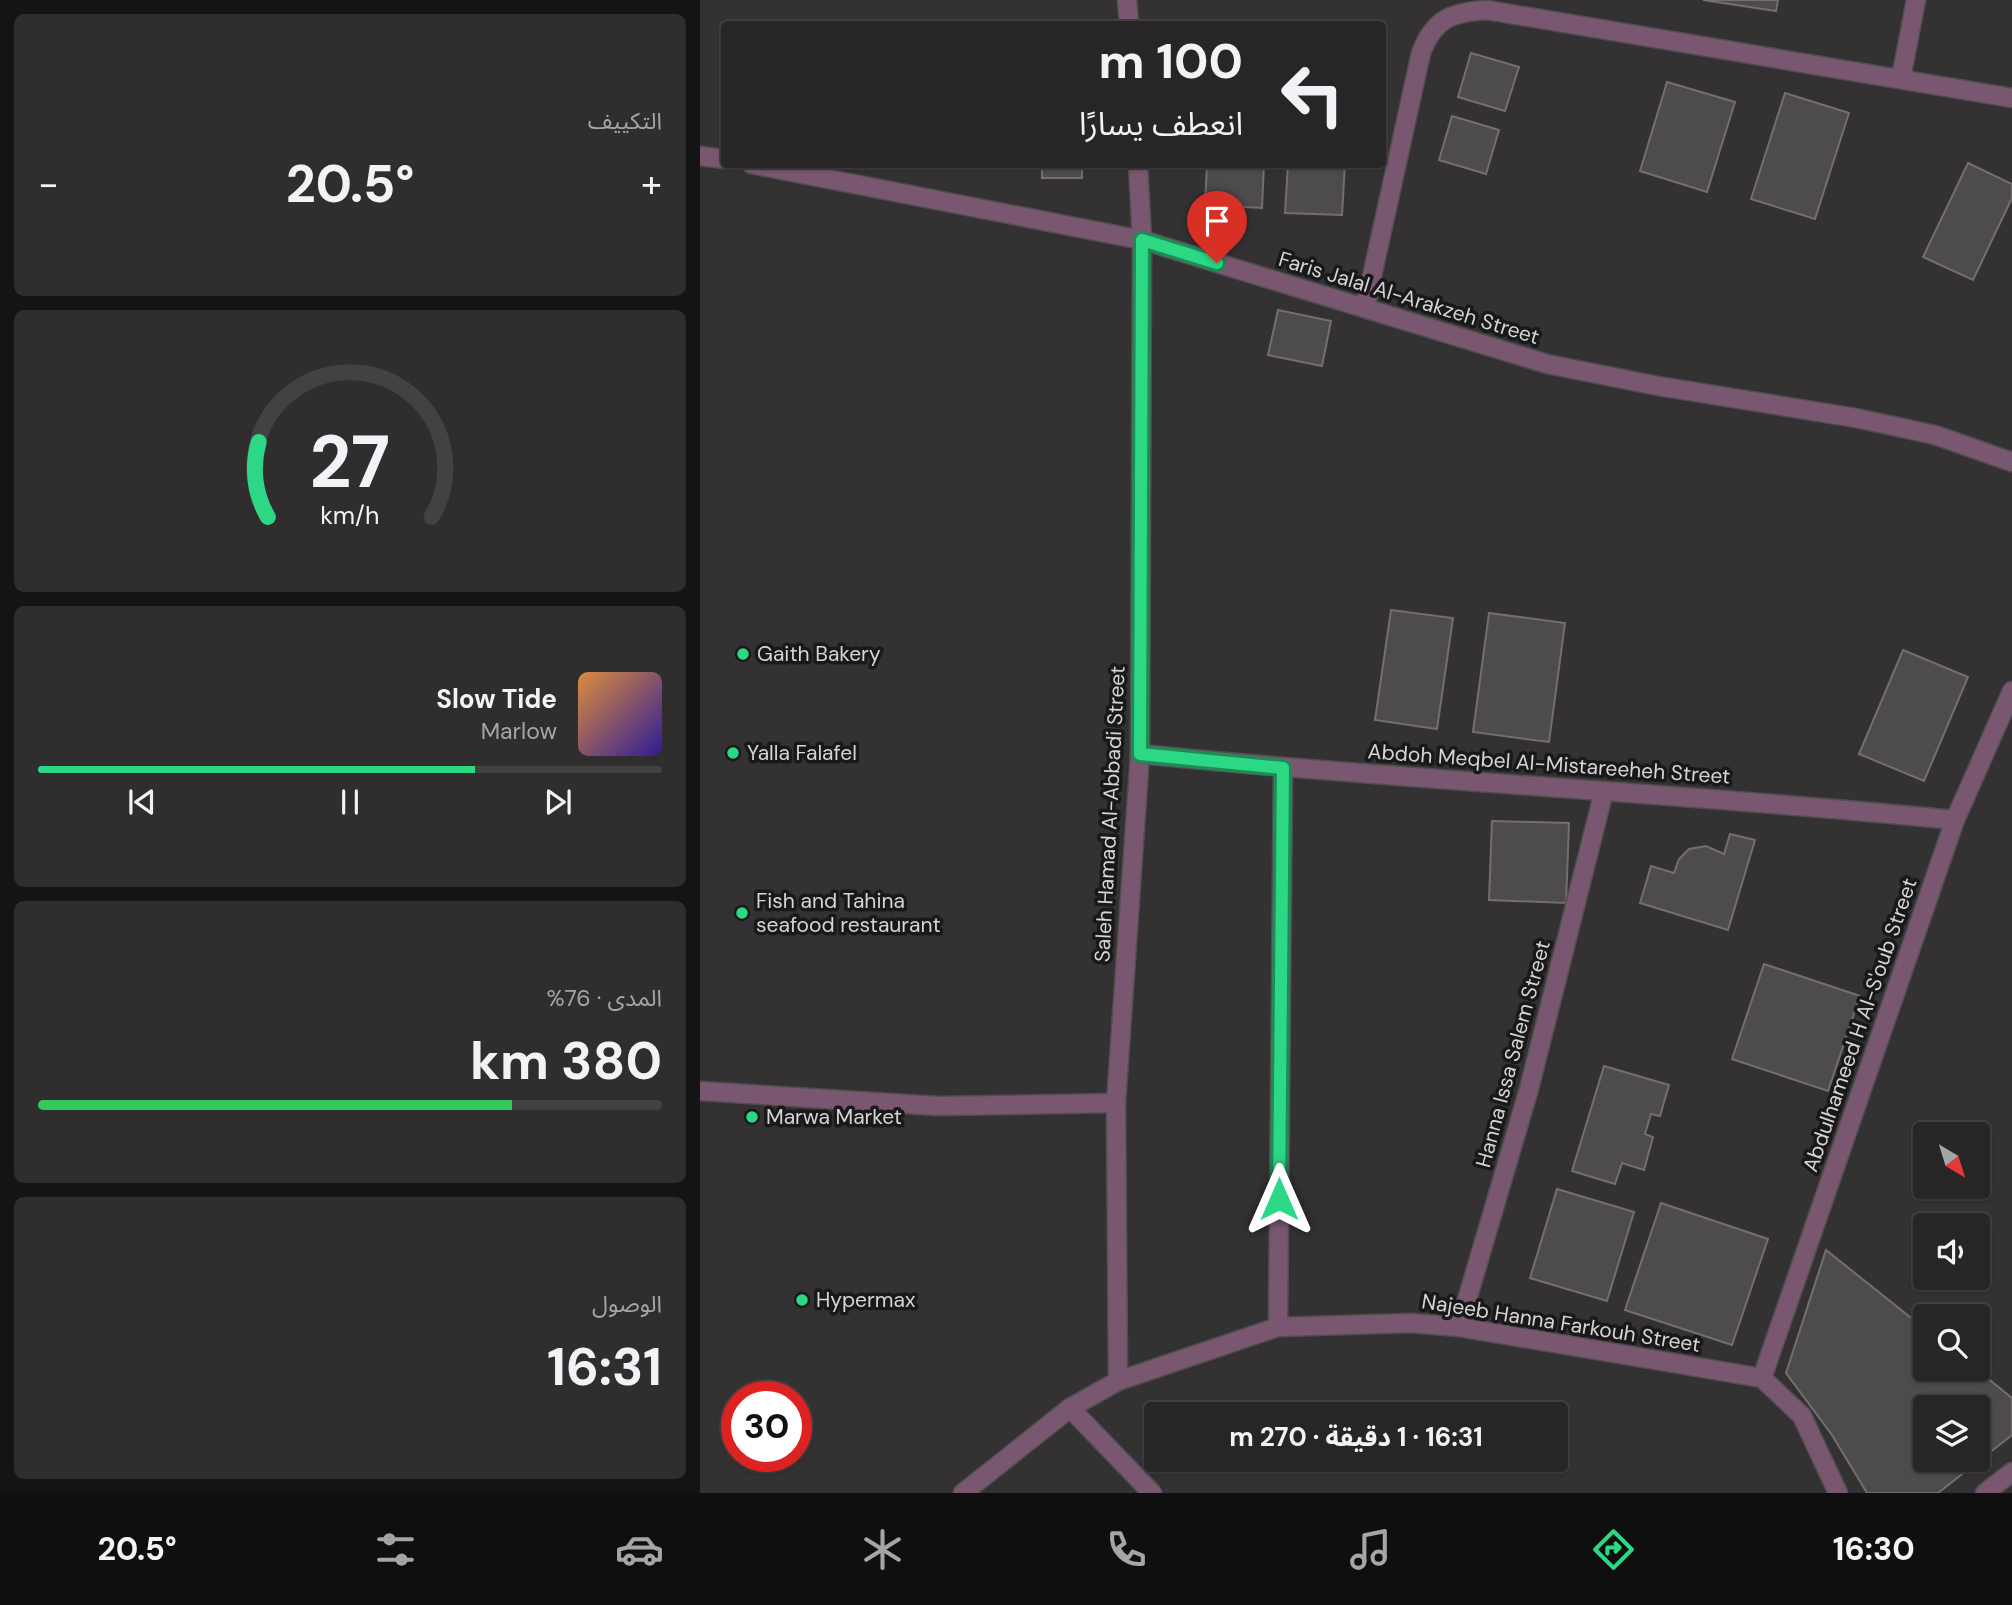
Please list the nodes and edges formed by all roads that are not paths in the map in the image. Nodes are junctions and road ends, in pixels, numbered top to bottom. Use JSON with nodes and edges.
{"nodes":[{"id":1,"x":1127,"y":0,"type":"edge"},
{"id":2,"x":1916,"y":0,"type":"edge"},
{"id":3,"x":1129,"y":21,"type":"edge"},
{"id":4,"x":1901,"y":78,"type":"junction"},
{"id":5,"x":2012,"y":98,"type":"edge"},
{"id":6,"x":700,"y":156,"type":"edge"},
{"id":7,"x":721,"y":159,"type":"edge"},
{"id":8,"x":772,"y":168,"type":"edge"},
{"id":9,"x":1138,"y":168,"type":"edge"},
{"id":10,"x":1142,"y":240,"type":"junction"},
{"id":11,"x":1365,"y":308,"type":"junction"},
{"id":12,"x":2012,"y":462,"type":"edge"},
{"id":13,"x":2012,"y":691,"type":"edge"},
{"id":14,"x":1140,"y":754,"type":"junction"},
{"id":15,"x":1283,"y":768,"type":"junction"},
{"id":16,"x":1604,"y":791,"type":"junction"},
{"id":17,"x":1955,"y":820,"type":"junction"},
{"id":18,"x":700,"y":1091,"type":"edge"},
{"id":19,"x":1115,"y":1102,"type":"junction"},
{"id":20,"x":1278,"y":1327,"type":"junction"},
{"id":21,"x":1460,"y":1327,"type":"junction"},
{"id":22,"x":1762,"y":1378,"type":"junction"},
{"id":23,"x":1118,"y":1381,"type":"junction"},
{"id":24,"x":1070,"y":1408,"type":"junction"},
{"id":25,"x":2012,"y":1472,"type":"edge"},
{"id":26,"x":963,"y":1493,"type":"edge"},
{"id":27,"x":1152,"y":1493,"type":"edge"},
{"id":28,"x":1838,"y":1493,"type":"edge"},
{"id":29,"x":1985,"y":1493,"type":"edge"}],
"edges":[{"from":1,"to":3,"type":"street"},
{"from":2,"to":4,"type":"street"},
{"from":4,"to":5,"type":"street"},
{"from":4,"to":11,"type":"street"},
{"from":6,"to":7,"type":"street"},
{"from":8,"to":10,"type":"street","name":"Faris Jalal Al-Arakzeh Street"},
{"from":9,"to":10,"type":"street","name":"Saleh Hamad Al-Abbadi Street"},
{"from":10,"to":11,"type":"street","name":"Faris Jalal Al-Arakzeh Street"},
{"from":10,"to":14,"type":"street","name":"Saleh Hamad Al-Abbadi Street"},
{"from":11,"to":12,"type":"street","name":"Faris Jalal Al-Arakzeh Street"},
{"from":13,"to":17,"type":"street","name":"Abdulhameed H Al-S'oub Street"},
{"from":14,"to":15,"type":"street","name":"Abdoh Meqbel Al-Mistareeheh Street"},
{"from":14,"to":19,"type":"street","name":"Saleh Hamad Al-Abbadi Street"},
{"from":15,"to":16,"type":"street","name":"Abdoh Meqbel Al-Mistareeheh Street"},
{"from":15,"to":20,"type":"street"},
{"from":16,"to":17,"type":"street","name":"Abdoh Meqbel Al-Mistareeheh Street"},
{"from":16,"to":21,"type":"street","name":"Hanna Issa Salem Street"},
{"from":17,"to":22,"type":"street","name":"Abdulhameed H Al-S'oub Street"},
{"from":18,"to":19,"type":"street"},
{"from":19,"to":23,"type":"street","name":"Saleh Hamad Al-Abbadi Street"},
{"from":20,"to":21,"type":"street","name":"Najeeb Hanna Farkouh Street"},
{"from":20,"to":23,"type":"street","name":"Najeeb Hanna Farkouh Street"},
{"from":21,"to":22,"type":"street","name":"Najeeb Hanna Farkouh Street"},
{"from":22,"to":28,"type":"street"},
{"from":23,"to":24,"type":"street","name":"Najeeb Hanna Farkouh Street"},
{"from":24,"to":26,"type":"street","name":"Najeeb Hanna Farkouh Street"},
{"from":24,"to":27,"type":"street"},
{"from":25,"to":29,"type":"street"}]}
